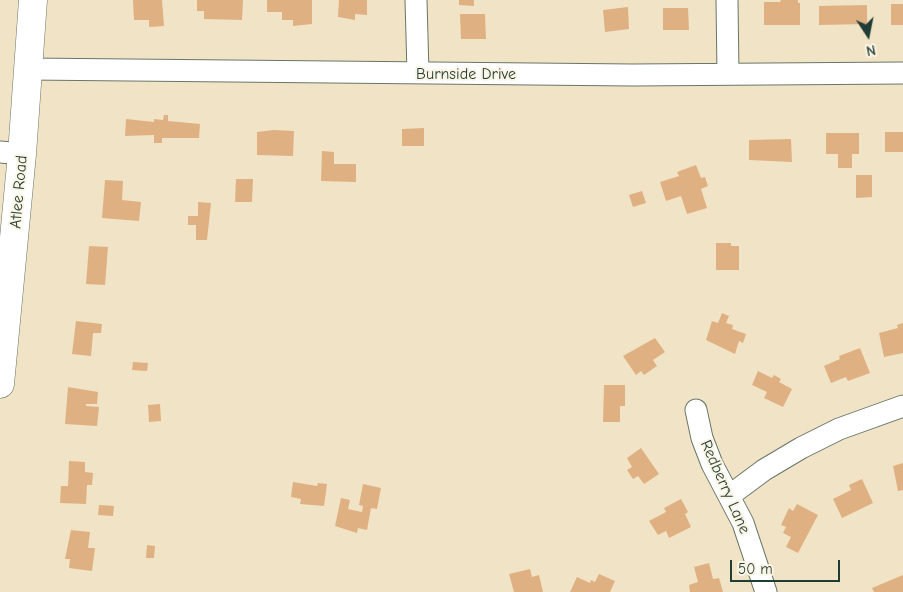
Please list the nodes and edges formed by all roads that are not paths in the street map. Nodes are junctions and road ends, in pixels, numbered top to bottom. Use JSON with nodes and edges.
{"nodes":[{"id":1,"x":33,"y":0,"type":"edge"},
{"id":2,"x":416,"y":0,"type":"edge"},
{"id":3,"x":727,"y":0,"type":"edge"},
{"id":4,"x":29,"y":69,"type":"junction"},
{"id":5,"x":903,"y":72,"type":"edge"},
{"id":6,"x":418,"y":73,"type":"junction"},
{"id":7,"x":728,"y":74,"type":"junction"},
{"id":8,"x":11,"y":153,"type":"edge"},
{"id":9,"x":0,"y":384,"type":"edge"},
{"id":10,"x":903,"y":406,"type":"edge"},
{"id":11,"x":696,"y":410,"type":"dead end"},
{"id":12,"x":729,"y":496,"type":"junction"},
{"id":13,"x":766,"y":592,"type":"edge"}],
"edges":[{"from":1,"to":4,"type":"main road","name":"Atlee Road"},
{"from":2,"to":6,"type":"street"},
{"from":3,"to":7,"type":"street"},
{"from":4,"to":6,"type":"street","name":"Burnside Drive"},
{"from":4,"to":8,"type":"main road","name":"Atlee Road"},
{"from":5,"to":7,"type":"street","name":"Burnside Drive"},
{"from":6,"to":7,"type":"street","name":"Burnside Drive"},
{"from":8,"to":9,"type":"main road","name":"Atlee Road"},
{"from":10,"to":12,"type":"street"},
{"from":11,"to":12,"type":"street","name":"Redberry Lane"},
{"from":12,"to":13,"type":"street","name":"Redberry Lane"}]}
